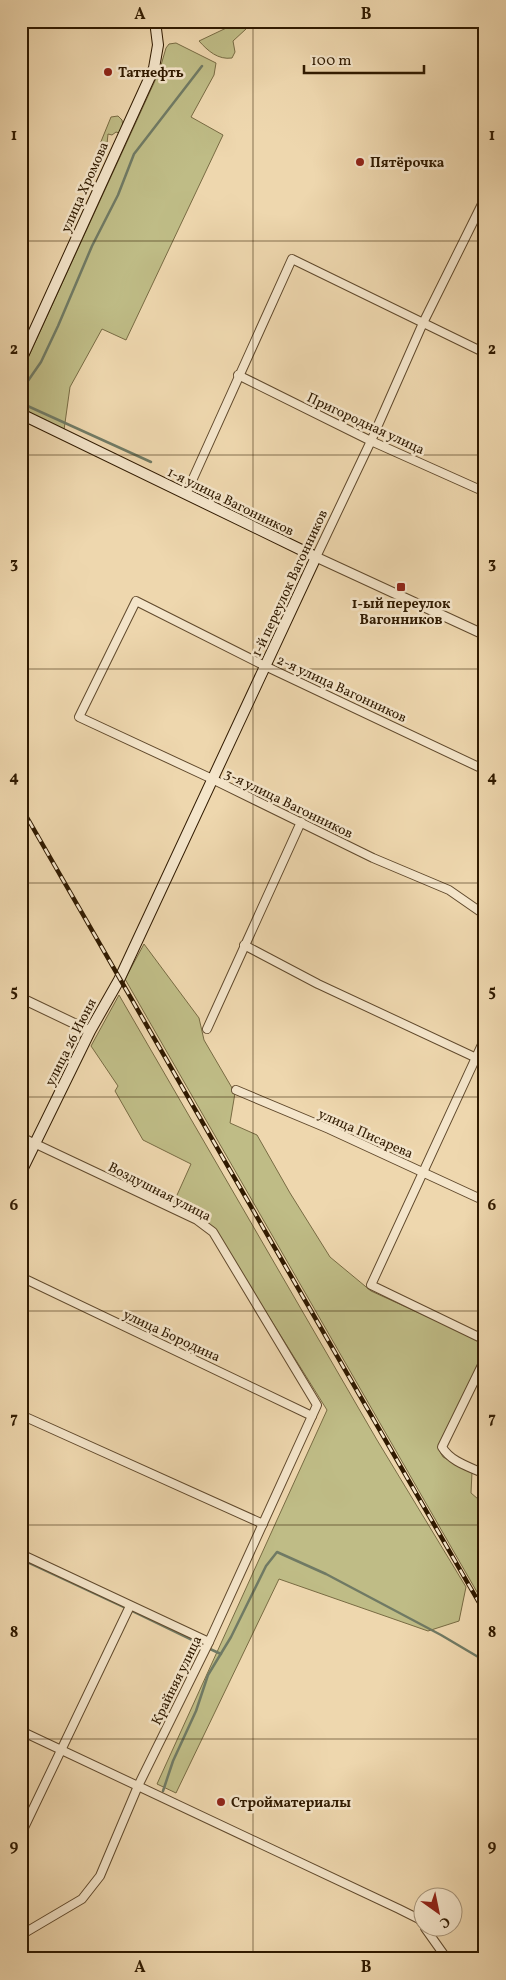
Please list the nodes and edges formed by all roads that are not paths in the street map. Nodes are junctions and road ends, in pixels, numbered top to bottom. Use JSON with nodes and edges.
{"nodes":[{"id":1,"x":155,"y":21,"type":"edge"},
{"id":2,"x":485,"y":198,"type":"edge"},
{"id":3,"x":482,"y":211,"type":"edge"},
{"id":4,"x":423,"y":323,"type":"junction"},
{"id":5,"x":485,"y":353,"type":"edge"},
{"id":6,"x":21,"y":360,"type":"edge"},
{"id":7,"x":238,"y":376,"type":"junction"},
{"id":8,"x":21,"y":414,"type":"edge"},
{"id":9,"x":372,"y":441,"type":"junction"},
{"id":10,"x":485,"y":492,"type":"edge"},
{"id":11,"x":186,"y":494,"type":"junction"},
{"id":12,"x":316,"y":557,"type":"junction"},
{"id":13,"x":485,"y":635,"type":"edge"},
{"id":14,"x":265,"y":666,"type":"junction"},
{"id":15,"x":79,"y":717,"type":"joint"},
{"id":16,"x":485,"y":770,"type":"edge"},
{"id":17,"x":214,"y":780,"type":"junction"},
{"id":18,"x":301,"y":822,"type":"junction"},
{"id":19,"x":485,"y":915,"type":"edge"},
{"id":20,"x":244,"y":945,"type":"junction"},
{"id":21,"x":119,"y":980,"type":"joint"},
{"id":22,"x":21,"y":998,"type":"edge"},
{"id":23,"x":207,"y":1029,"type":"dead end"},
{"id":24,"x":90,"y":1031,"type":"junction"},
{"id":25,"x":485,"y":1038,"type":"edge"},
{"id":26,"x":475,"y":1057,"type":"junction"},
{"id":27,"x":485,"y":1062,"type":"edge"},
{"id":28,"x":236,"y":1090,"type":"dead end"},
{"id":29,"x":21,"y":1137,"type":"edge"},
{"id":30,"x":35,"y":1144,"type":"junction"},
{"id":31,"x":21,"y":1172,"type":"edge"},
{"id":32,"x":423,"y":1172,"type":"junction"},
{"id":33,"x":485,"y":1200,"type":"edge"},
{"id":34,"x":21,"y":1277,"type":"edge"},
{"id":35,"x":485,"y":1340,"type":"edge"},
{"id":36,"x":485,"y":1359,"type":"edge"},
{"id":37,"x":316,"y":1405,"type":"joint"},
{"id":38,"x":21,"y":1415,"type":"edge"},
{"id":39,"x":312,"y":1416,"type":"junction"},
{"id":40,"x":485,"y":1474,"type":"edge"},
{"id":41,"x":264,"y":1524,"type":"junction"},
{"id":42,"x":21,"y":1554,"type":"edge"},
{"id":43,"x":130,"y":1606,"type":"junction"},
{"id":44,"x":209,"y":1642,"type":"junction"},
{"id":45,"x":21,"y":1730,"type":"edge"},
{"id":46,"x":61,"y":1749,"type":"junction"},
{"id":47,"x":138,"y":1786,"type":"junction"},
{"id":48,"x":21,"y":1834,"type":"edge"},
{"id":49,"x":414,"y":1917,"type":"edge"},
{"id":50,"x":21,"y":1935,"type":"edge"},
{"id":51,"x":432,"y":1938,"type":"edge"},
{"id":52,"x":447,"y":1959,"type":"edge"}],
"edges":[{"from":1,"to":6,"type":"main road","name":"улица Хромова"},
{"from":2,"to":3,"type":"street","name":"1-й переулок Вагонников"},
{"from":3,"to":4,"type":"street","name":"1-й переулок Вагонников"},
{"from":4,"to":5,"type":"street"},
{"from":4,"to":7,"type":"street"},
{"from":4,"to":9,"type":"street","name":"1-й переулок Вагонников"},
{"from":7,"to":9,"type":"street","name":"Пригородная улица"},
{"from":7,"to":11,"type":"street"},
{"from":8,"to":11,"type":"main road","name":"1-я улица Вагонников"},
{"from":9,"to":10,"type":"street","name":"Пригородная улица"},
{"from":9,"to":12,"type":"street","name":"1-й переулок Вагонников"},
{"from":11,"to":12,"type":"main road","name":"1-я улица Вагонников"},
{"from":12,"to":13,"type":"street","name":"1-я улица Вагонников"},
{"from":12,"to":14,"type":"main road","name":"1-й переулок Вагонников"},
{"from":14,"to":15,"type":"street","name":"2-я улица Вагонников"},
{"from":14,"to":16,"type":"street","name":"2-я улица Вагонников"},
{"from":14,"to":17,"type":"main road","name":"1-й переулок Вагонников"},
{"from":15,"to":17,"type":"street","name":"3-я улица Вагонников"},
{"from":17,"to":18,"type":"street","name":"3-я улица Вагонников"},
{"from":17,"to":21,"type":"main road","name":"1-й переулок Вагонников"},
{"from":18,"to":19,"type":"street","name":"3-я улица Вагонников"},
{"from":18,"to":20,"type":"street"},
{"from":20,"to":23,"type":"street"},
{"from":20,"to":26,"type":"street"},
{"from":21,"to":24,"type":"main road","name":"улица 26 Июня"},
{"from":22,"to":24,"type":"street"},
{"from":24,"to":30,"type":"main road","name":"улица 26 Июня"},
{"from":25,"to":26,"type":"street"},
{"from":26,"to":27,"type":"street"},
{"from":26,"to":32,"type":"street"},
{"from":28,"to":32,"type":"street","name":"улица Писарева"},
{"from":29,"to":30,"type":"street","name":"Воздушная улица"},
{"from":30,"to":31,"type":"main road","name":"улица 26 Июня"},
{"from":30,"to":37,"type":"street","name":"Воздушная улица"},
{"from":32,"to":33,"type":"street","name":"улица Писарева"},
{"from":32,"to":35,"type":"street"},
{"from":34,"to":39,"type":"street","name":"улица Бородина"},
{"from":36,"to":40,"type":"street"},
{"from":37,"to":39,"type":"street","name":"Крайняя улица"},
{"from":38,"to":41,"type":"street"},
{"from":39,"to":41,"type":"street","name":"Крайняя улица"},
{"from":41,"to":44,"type":"street","name":"Крайняя улица"},
{"from":42,"to":43,"type":"street"},
{"from":43,"to":44,"type":"street"},
{"from":43,"to":46,"type":"street"},
{"from":44,"to":47,"type":"street","name":"Крайняя улица"},
{"from":45,"to":46,"type":"street"},
{"from":46,"to":47,"type":"street"},
{"from":46,"to":48,"type":"street"},
{"from":47,"to":49,"type":"street"},
{"from":47,"to":50,"type":"street","name":"Крайняя улица"},
{"from":51,"to":52,"type":"street"}]}
